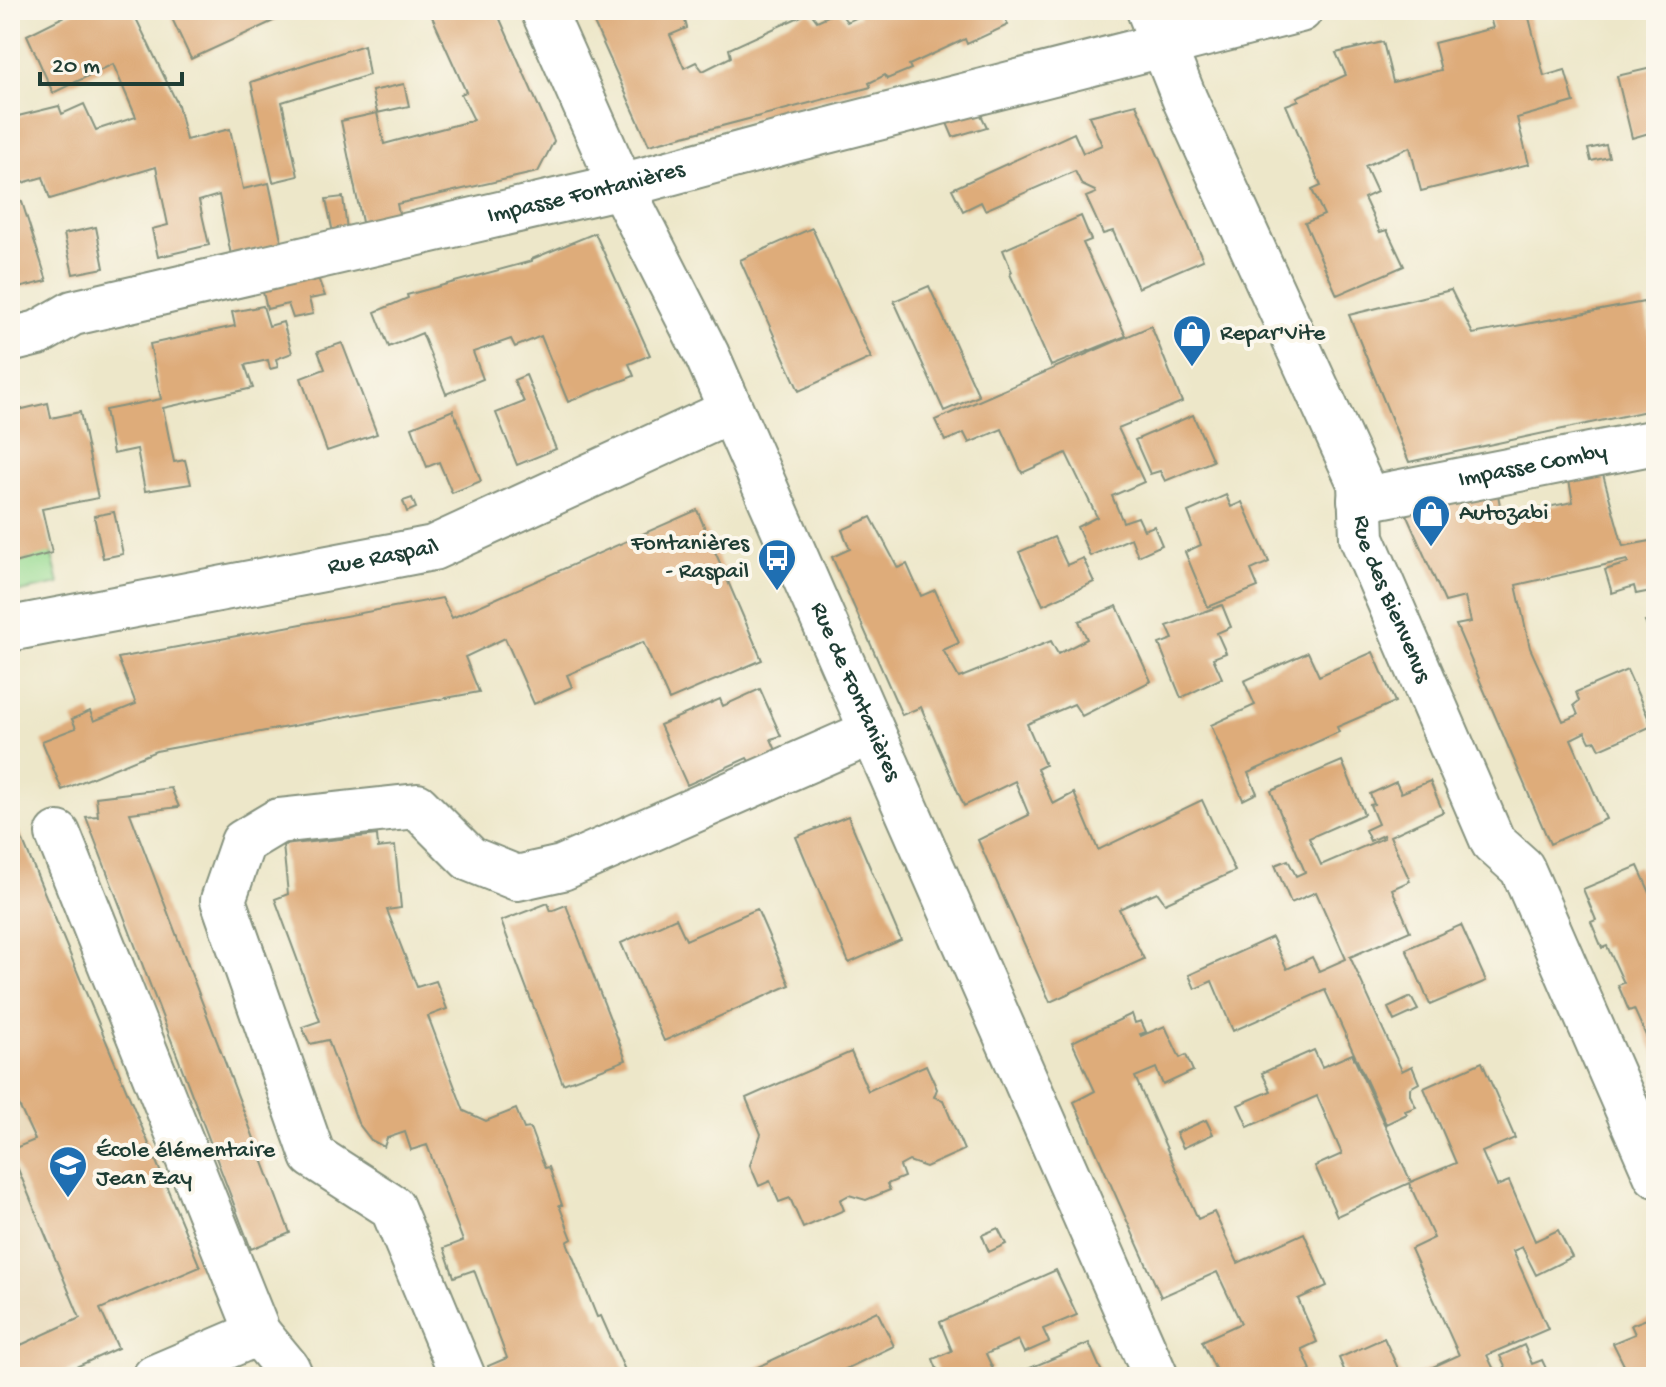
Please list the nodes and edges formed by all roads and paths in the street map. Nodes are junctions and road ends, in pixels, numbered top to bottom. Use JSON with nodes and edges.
{"nodes":[{"id":1,"x":543,"y":10,"type":"edge"},
{"id":2,"x":1300,"y":10,"type":"edge"},
{"id":3,"x":1156,"y":27,"type":"edge"},
{"id":4,"x":621,"y":186,"type":"junction"},
{"id":5,"x":10,"y":340,"type":"edge"},
{"id":6,"x":731,"y":411,"type":"junction"},
{"id":7,"x":1656,"y":442,"type":"edge"},
{"id":8,"x":1360,"y":500,"type":"junction"},
{"id":9,"x":10,"y":629,"type":"edge"},
{"id":10,"x":872,"y":732,"type":"junction"},
{"id":11,"x":58,"y":834,"type":"dead end"},
{"id":12,"x":1656,"y":1175,"type":"edge"},
{"id":13,"x":258,"y":1333,"type":"junction"},
{"id":14,"x":155,"y":1377,"type":"edge"},
{"id":15,"x":291,"y":1377,"type":"edge"},
{"id":16,"x":463,"y":1377,"type":"edge"},
{"id":17,"x":1156,"y":1377,"type":"edge"}],
"edges":[{"from":1,"to":4,"type":"street","name":"Rue de Fontanières"},
{"from":2,"to":3,"type":"street","name":"Impasse Fontanières"},
{"from":3,"to":4,"type":"street","name":"Impasse Fontanières"},
{"from":3,"to":8,"type":"street","name":"Rue des Bienvenus"},
{"from":4,"to":5,"type":"street","name":"Impasse Fontanières"},
{"from":4,"to":6,"type":"street","name":"Rue de Fontanières"},
{"from":6,"to":9,"type":"street","name":"Rue Raspail"},
{"from":6,"to":10,"type":"street","name":"Rue de Fontanières"},
{"from":7,"to":8,"type":"street","name":"Impasse Comby"},
{"from":8,"to":12,"type":"street","name":"Rue des Bienvenus"},
{"from":10,"to":16,"type":"street"},
{"from":10,"to":17,"type":"street","name":"Rue de Fontanières"},
{"from":11,"to":13,"type":"street"},
{"from":13,"to":14,"type":"street"},
{"from":13,"to":15,"type":"street"}]}
